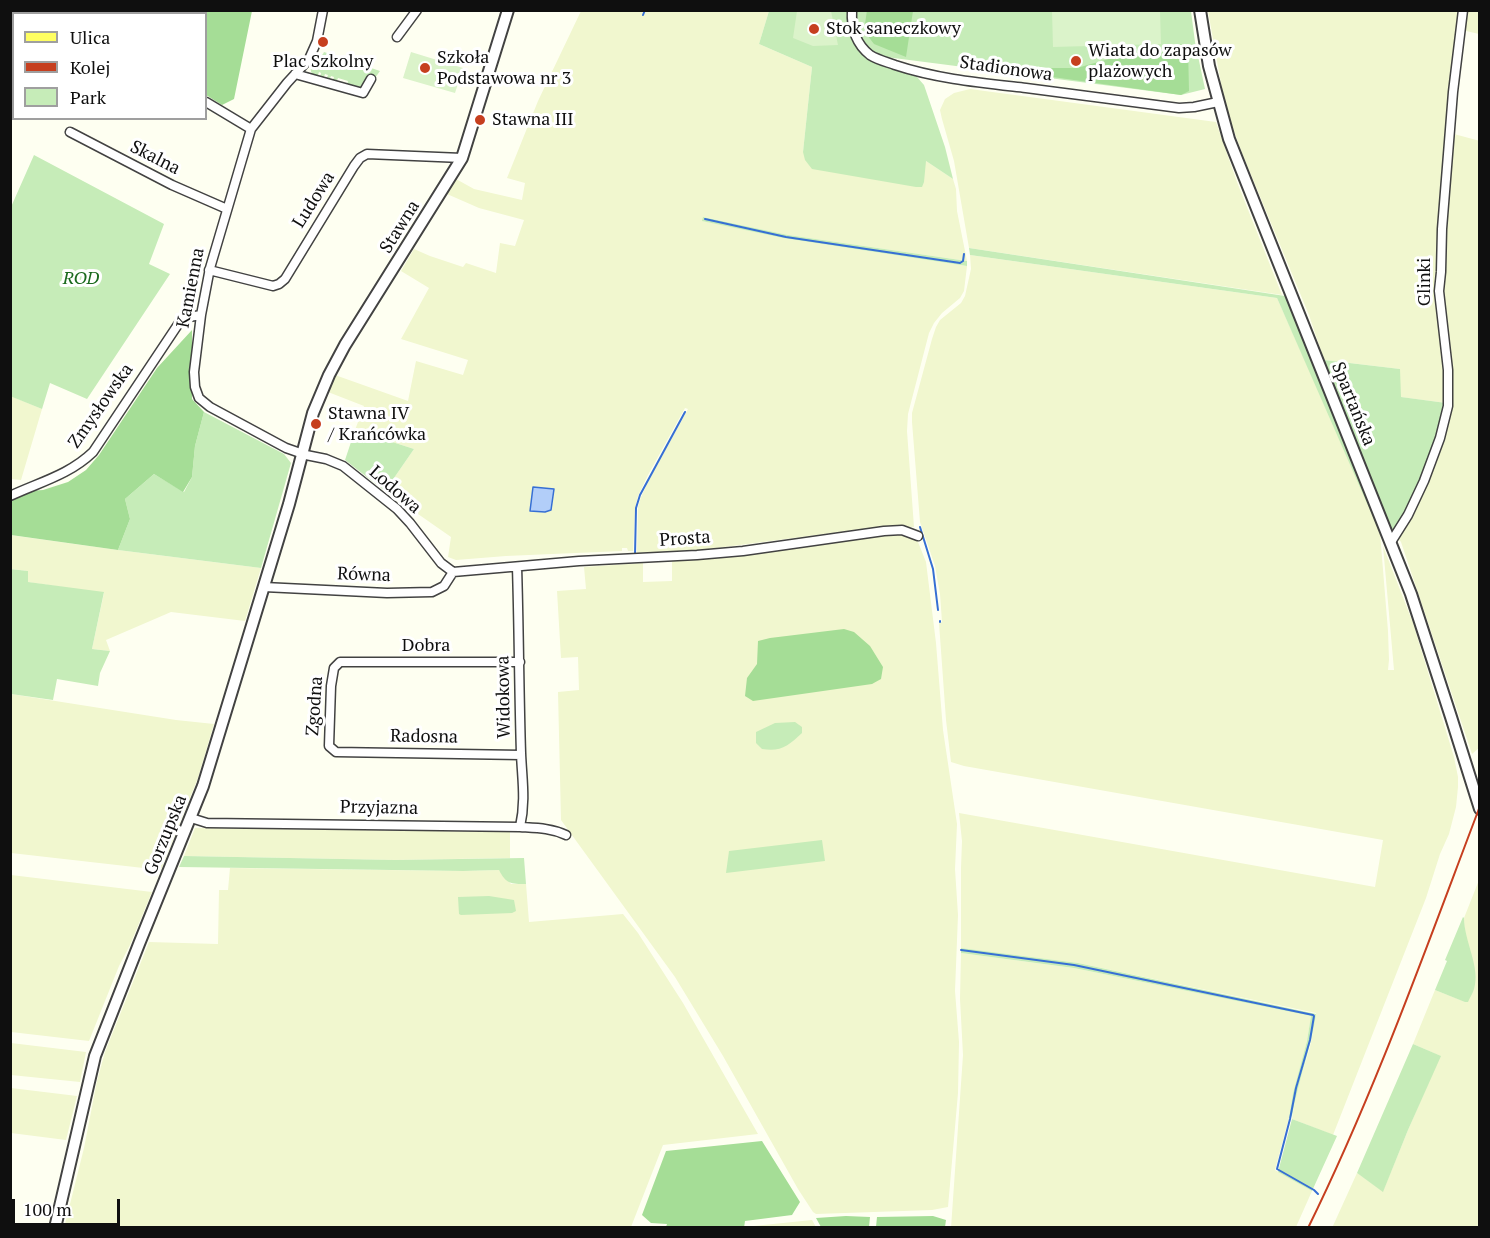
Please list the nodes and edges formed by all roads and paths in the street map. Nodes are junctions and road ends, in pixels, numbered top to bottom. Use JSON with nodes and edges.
{"nodes":[{"id":1,"x":323,"y":10,"type":"edge"},
{"id":2,"x":417,"y":10,"type":"edge"},
{"id":3,"x":508,"y":10,"type":"edge"},
{"id":4,"x":852,"y":10,"type":"edge"},
{"id":5,"x":1200,"y":10,"type":"edge"},
{"id":6,"x":1463,"y":10,"type":"edge"},
{"id":7,"x":397,"y":37,"type":"dead end"},
{"id":8,"x":295,"y":74,"type":"junction"},
{"id":9,"x":372,"y":79,"type":"dead end"},
{"id":10,"x":1218,"y":102,"type":"junction"},
{"id":11,"x":207,"y":103,"type":"edge"},
{"id":12,"x":251,"y":129,"type":"junction"},
{"id":13,"x":70,"y":132,"type":"dead end"},
{"id":14,"x":462,"y":158,"type":"junction"},
{"id":15,"x":227,"y":209,"type":"junction"},
{"id":16,"x":209,"y":270,"type":"junction"},
{"id":17,"x":201,"y":315,"type":"junction"},
{"id":18,"x":302,"y":453,"type":"junction"},
{"id":19,"x":10,"y":496,"type":"edge"},
{"id":20,"x":918,"y":536,"type":"dead end"},
{"id":21,"x":1391,"y":542,"type":"junction"},
{"id":22,"x":517,"y":567,"type":"junction"},
{"id":23,"x":453,"y":572,"type":"junction"},
{"id":24,"x":264,"y":587,"type":"junction"},
{"id":25,"x":520,"y":662,"type":"junction"},
{"id":26,"x":334,"y":668,"type":"joint"},
{"id":27,"x":329,"y":746,"type":"joint"},
{"id":28,"x":521,"y":755,"type":"junction"},
{"id":29,"x":1479,"y":809,"type":"edge"},
{"id":30,"x":191,"y":818,"type":"junction"},
{"id":31,"x":520,"y":827,"type":"junction"},
{"id":32,"x":566,"y":835,"type":"dead end"},
{"id":33,"x":56,"y":1227,"type":"edge"}],
"edges":[{"from":1,"to":8,"type":"street","name":"Kamienna"},
{"from":2,"to":7,"type":"street"},
{"from":3,"to":14,"type":"street","name":"Stawna"},
{"from":4,"to":10,"type":"street","name":"Stadionowa"},
{"from":5,"to":10,"type":"street","name":"Spartańska"},
{"from":6,"to":21,"type":"street","name":"Glinki"},
{"from":8,"to":9,"type":"street"},
{"from":8,"to":12,"type":"street","name":"Kamienna"},
{"from":10,"to":21,"type":"street","name":"Spartańska"},
{"from":11,"to":12,"type":"street"},
{"from":12,"to":15,"type":"street","name":"Kamienna"},
{"from":13,"to":15,"type":"street","name":"Skalna"},
{"from":14,"to":16,"type":"street","name":"Ludowa"},
{"from":14,"to":18,"type":"street","name":"Stawna"},
{"from":15,"to":16,"type":"street","name":"Kamienna"},
{"from":16,"to":17,"type":"street","name":"Kamienna"},
{"from":17,"to":18,"type":"street","name":"Kamienna"},
{"from":17,"to":19,"type":"street","name":"Zmysłowska"},
{"from":18,"to":23,"type":"street","name":"Lodowa"},
{"from":18,"to":24,"type":"street","name":"Gorzupska"},
{"from":20,"to":22,"type":"street","name":"Prosta"},
{"from":21,"to":29,"type":"street","name":"Spartańska"},
{"from":22,"to":23,"type":"street","name":"Prosta"},
{"from":22,"to":25,"type":"street","name":"Widokowa"},
{"from":23,"to":24,"type":"street","name":"Równa"},
{"from":24,"to":30,"type":"street","name":"Gorzupska"},
{"from":25,"to":26,"type":"street","name":"Dobra"},
{"from":25,"to":28,"type":"street","name":"Widokowa"},
{"from":26,"to":27,"type":"street","name":"Zgodna"},
{"from":27,"to":28,"type":"street","name":"Radosna"},
{"from":28,"to":31,"type":"street","name":"Widokowa"},
{"from":30,"to":31,"type":"street","name":"Przyjazna"},
{"from":30,"to":33,"type":"street","name":"Gorzupska"},
{"from":31,"to":32,"type":"street","name":"Przyjazna"}]}
